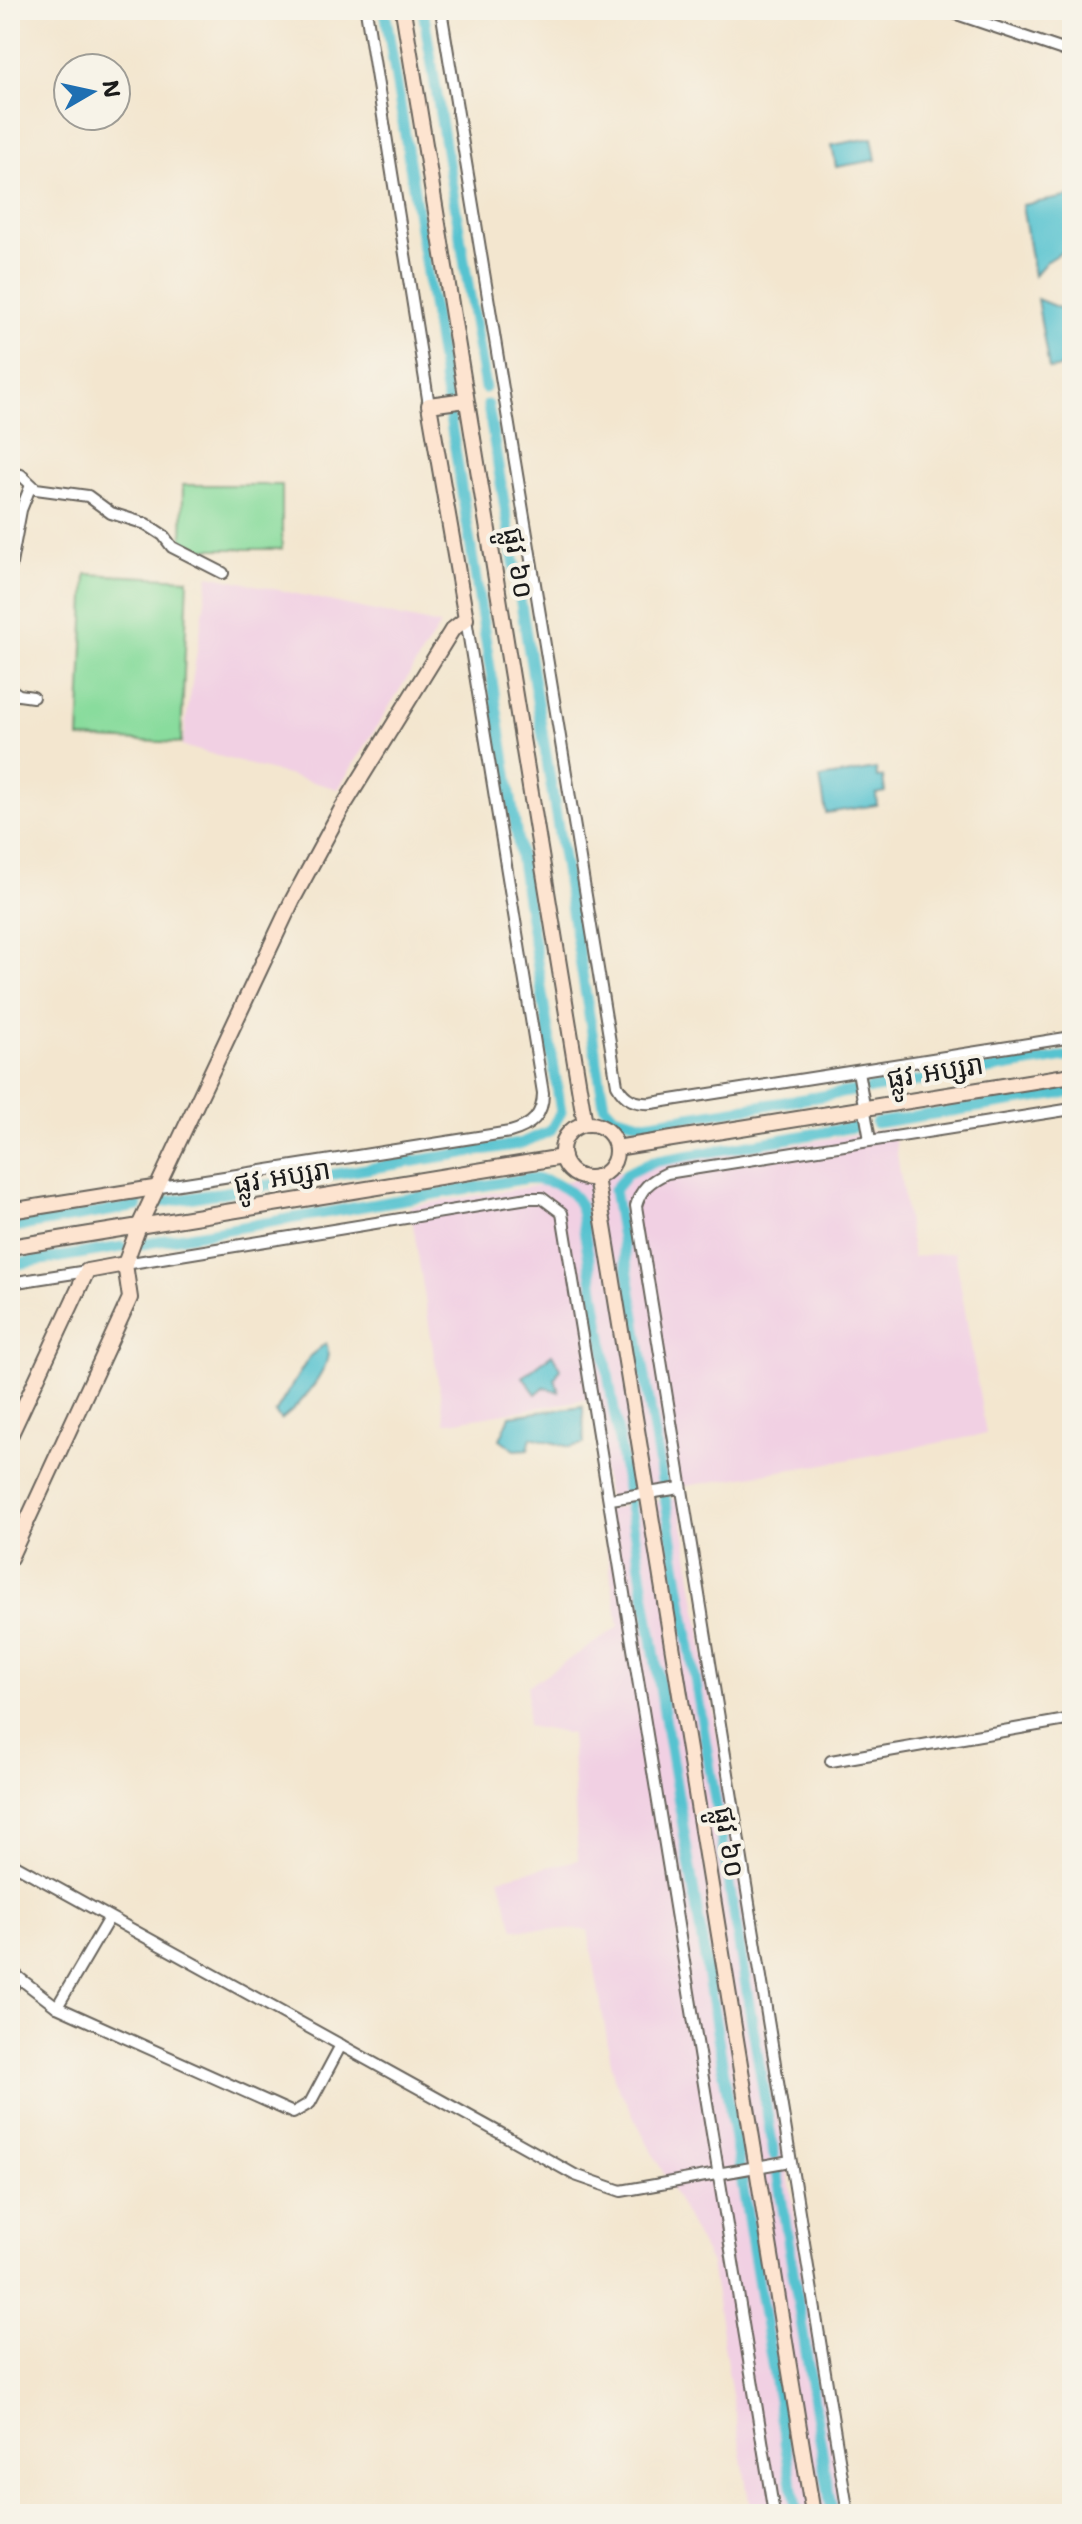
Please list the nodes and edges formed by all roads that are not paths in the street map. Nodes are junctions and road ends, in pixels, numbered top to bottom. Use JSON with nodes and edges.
{"nodes":[{"id":1,"x":366,"y":10,"type":"edge"},
{"id":2,"x":403,"y":10,"type":"edge"},
{"id":3,"x":441,"y":10,"type":"edge"},
{"id":4,"x":945,"y":10,"type":"edge"},
{"id":5,"x":1072,"y":53,"type":"edge"},
{"id":6,"x":456,"y":401,"type":"junction"},
{"id":7,"x":429,"y":405,"type":"junction"},
{"id":8,"x":10,"y":473,"type":"edge"},
{"id":9,"x":31,"y":485,"type":"junction"},
{"id":10,"x":10,"y":569,"type":"edge"},
{"id":11,"x":223,"y":573,"type":"dead end"},
{"id":12,"x":466,"y":619,"type":"junction"},
{"id":13,"x":10,"y":689,"type":"edge"},
{"id":14,"x":33,"y":697,"type":"dead end"},
{"id":15,"x":1072,"y":1037,"type":"edge"},
{"id":16,"x":858,"y":1071,"type":"junction"},
{"id":17,"x":1072,"y":1075,"type":"edge"},
{"id":18,"x":865,"y":1109,"type":"junction"},
{"id":19,"x":1072,"y":1109,"type":"edge"},
{"id":20,"x":585,"y":1124,"type":"junction"},
{"id":21,"x":870,"y":1140,"type":"junction"},
{"id":22,"x":616,"y":1148,"type":"junction"},
{"id":23,"x":563,"y":1157,"type":"junction"},
{"id":24,"x":596,"y":1177,"type":"junction"},
{"id":25,"x":154,"y":1188,"type":"junction"},
{"id":26,"x":10,"y":1211,"type":"edge"},
{"id":27,"x":139,"y":1226,"type":"junction"},
{"id":28,"x":10,"y":1247,"type":"edge"},
{"id":29,"x":125,"y":1264,"type":"junction"},
{"id":30,"x":87,"y":1271,"type":"junction"},
{"id":31,"x":10,"y":1283,"type":"edge"},
{"id":32,"x":10,"y":1436,"type":"edge"},
{"id":33,"x":677,"y":1488,"type":"junction"},
{"id":34,"x":648,"y":1493,"type":"junction"},
{"id":35,"x":614,"y":1499,"type":"junction"},
{"id":36,"x":10,"y":1558,"type":"edge"},
{"id":37,"x":1072,"y":1719,"type":"edge"},
{"id":38,"x":831,"y":1761,"type":"dead end"},
{"id":39,"x":10,"y":1862,"type":"edge"},
{"id":40,"x":109,"y":1918,"type":"junction"},
{"id":41,"x":14,"y":1973,"type":"edge"},
{"id":42,"x":10,"y":1992,"type":"edge"},
{"id":43,"x":57,"y":2007,"type":"junction"},
{"id":44,"x":341,"y":2045,"type":"junction"},
{"id":45,"x":790,"y":2161,"type":"junction"},
{"id":46,"x":752,"y":2166,"type":"junction"},
{"id":47,"x":722,"y":2172,"type":"junction"},
{"id":48,"x":774,"y":2514,"type":"edge"},
{"id":49,"x":813,"y":2514,"type":"edge"},
{"id":50,"x":848,"y":2514,"type":"edge"}],
"edges":[{"from":1,"to":7,"type":"street"},
{"from":2,"to":6,"type":"main road","name":"ផ្លូវ ៦០"},
{"from":3,"to":16,"type":"street"},
{"from":4,"to":5,"type":"street"},
{"from":6,"to":7,"type":"main road"},
{"from":6,"to":20,"type":"main road","name":"ផ្លូវ ៦០"},
{"from":7,"to":12,"type":"main road"},
{"from":8,"to":9,"type":"street"},
{"from":9,"to":10,"type":"street"},
{"from":9,"to":11,"type":"street"},
{"from":12,"to":25,"type":"main road"},
{"from":12,"to":25,"type":"street"},
{"from":13,"to":14,"type":"street"},
{"from":15,"to":16,"type":"street"},
{"from":16,"to":18,"type":"street"},
{"from":17,"to":18,"type":"main road","name":"ផ្លូវ អប្សរា"},
{"from":18,"to":21,"type":"street"},
{"from":18,"to":22,"type":"main road","name":"ផ្លូវ អប្សរា"},
{"from":19,"to":21,"type":"street"},
{"from":20,"to":22,"type":"main road"},
{"from":20,"to":23,"type":"main road"},
{"from":21,"to":33,"type":"street"},
{"from":22,"to":24,"type":"main road"},
{"from":23,"to":24,"type":"main road"},
{"from":23,"to":27,"type":"main road","name":"ផ្លូវ អប្សរា"},
{"from":24,"to":34,"type":"main road","name":"ផ្លូវ ៦០"},
{"from":25,"to":26,"type":"main road"},
{"from":25,"to":27,"type":"main road"},
{"from":27,"to":28,"type":"main road","name":"ផ្លូវ អប្សរា"},
{"from":27,"to":29,"type":"main road"},
{"from":29,"to":30,"type":"main road"},
{"from":29,"to":35,"type":"street"},
{"from":29,"to":36,"type":"main road"},
{"from":30,"to":31,"type":"street"},
{"from":30,"to":32,"type":"main road"},
{"from":33,"to":34,"type":"street"},
{"from":33,"to":45,"type":"street"},
{"from":34,"to":35,"type":"street"},
{"from":34,"to":46,"type":"main road","name":"ផ្លូវ ៦០"},
{"from":35,"to":47,"type":"street"},
{"from":37,"to":38,"type":"street"},
{"from":39,"to":40,"type":"street"},
{"from":40,"to":43,"type":"street"},
{"from":40,"to":44,"type":"street"},
{"from":41,"to":42,"type":"street"},
{"from":41,"to":43,"type":"street"},
{"from":43,"to":44,"type":"street"},
{"from":44,"to":47,"type":"street"},
{"from":45,"to":46,"type":"street"},
{"from":45,"to":50,"type":"street"},
{"from":46,"to":47,"type":"street"},
{"from":46,"to":49,"type":"main road","name":"ផ្លូវ ៦០"},
{"from":47,"to":48,"type":"street"}]}
